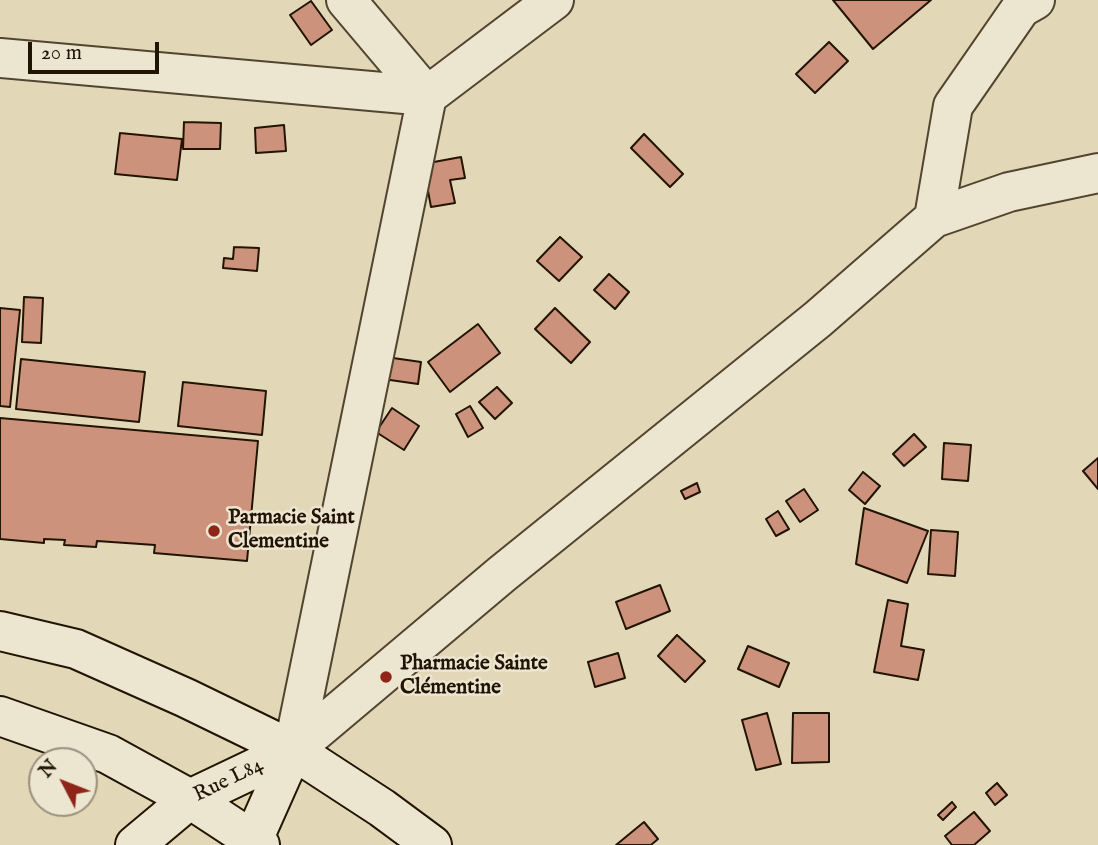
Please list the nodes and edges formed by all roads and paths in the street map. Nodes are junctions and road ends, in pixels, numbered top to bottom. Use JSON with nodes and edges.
{"nodes":[{"id":1,"x":346,"y":0,"type":"edge"},
{"id":2,"x":554,"y":0,"type":"edge"},
{"id":3,"x":1024,"y":3,"type":"edge"},
{"id":4,"x":0,"y":58,"type":"edge"},
{"id":5,"x":427,"y":96,"type":"junction"},
{"id":6,"x":1098,"y":173,"type":"edge"},
{"id":7,"x":934,"y":218,"type":"junction"},
{"id":8,"x":0,"y":631,"type":"edge"},
{"id":9,"x":0,"y":716,"type":"edge"},
{"id":10,"x":293,"y":750,"type":"junction"},
{"id":11,"x":190,"y":799,"type":"junction"},
{"id":12,"x":253,"y":843,"type":"edge"},
{"id":13,"x":135,"y":845,"type":"edge"},
{"id":14,"x":432,"y":845,"type":"edge"}],
"edges":[{"from":1,"to":5,"type":"street"},
{"from":2,"to":5,"type":"street"},
{"from":3,"to":7,"type":"street"},
{"from":4,"to":5,"type":"street"},
{"from":5,"to":10,"type":"street"},
{"from":6,"to":7,"type":"street"},
{"from":7,"to":10,"type":"street"},
{"from":8,"to":10,"type":"street"},
{"from":9,"to":11,"type":"street"},
{"from":10,"to":11,"type":"street","name":"Rue L84"},
{"from":10,"to":12,"type":"street"},
{"from":10,"to":14,"type":"street"},
{"from":11,"to":12,"type":"street"},
{"from":11,"to":13,"type":"street","name":"Rue L84"}]}
